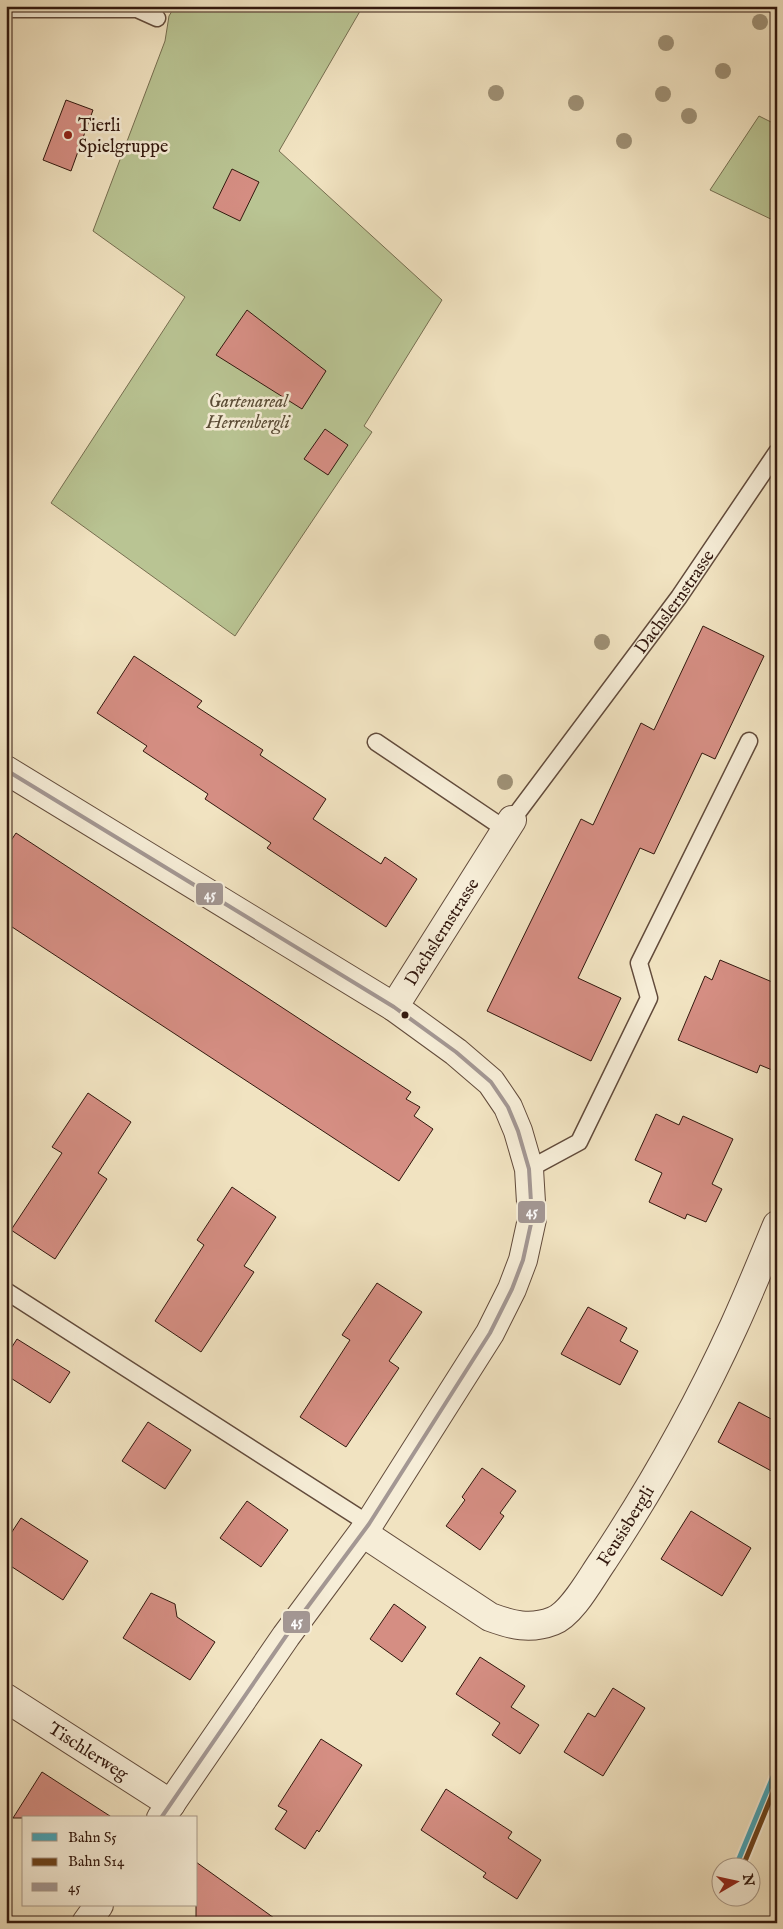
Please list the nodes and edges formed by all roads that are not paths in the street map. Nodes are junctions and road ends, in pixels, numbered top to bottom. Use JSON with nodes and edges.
{"nodes":[{"id":1,"x":6,"y":8,"type":"edge"},
{"id":2,"x":157,"y":18,"type":"dead end"},
{"id":3,"x":777,"y":452,"type":"edge"},
{"id":4,"x":748,"y":741,"type":"dead end"},
{"id":5,"x":376,"y":742,"type":"dead end"},
{"id":6,"x":6,"y":770,"type":"edge"},
{"id":7,"x":509,"y":824,"type":"junction"},
{"id":8,"x":394,"y":1007,"type":"junction"},
{"id":9,"x":529,"y":1169,"type":"junction"},
{"id":10,"x":777,"y":1225,"type":"edge"},
{"id":11,"x":6,"y":1291,"type":"edge"},
{"id":12,"x":366,"y":1529,"type":"junction"},
{"id":13,"x":6,"y":1698,"type":"edge"},
{"id":14,"x":166,"y":1811,"type":"edge"},
{"id":15,"x":98,"y":1906,"type":"edge"},
{"id":16,"x":86,"y":1923,"type":"edge"}],
"edges":[{"from":1,"to":2,"type":"lane"},
{"from":3,"to":7,"type":"lane","name":"Dachslernstrasse"},
{"from":4,"to":9,"type":"lane"},
{"from":5,"to":7,"type":"lane"},
{"from":6,"to":8,"type":"street"},
{"from":7,"to":8,"type":"street","name":"Dachslernstrasse"},
{"from":8,"to":9,"type":"street"},
{"from":9,"to":12,"type":"street"},
{"from":10,"to":12,"type":"street","name":"Feusisbergli"},
{"from":11,"to":12,"type":"lane"},
{"from":12,"to":14,"type":"street"},
{"from":13,"to":14,"type":"street","name":"Tischlerweg"},
{"from":15,"to":16,"type":"street"}]}
